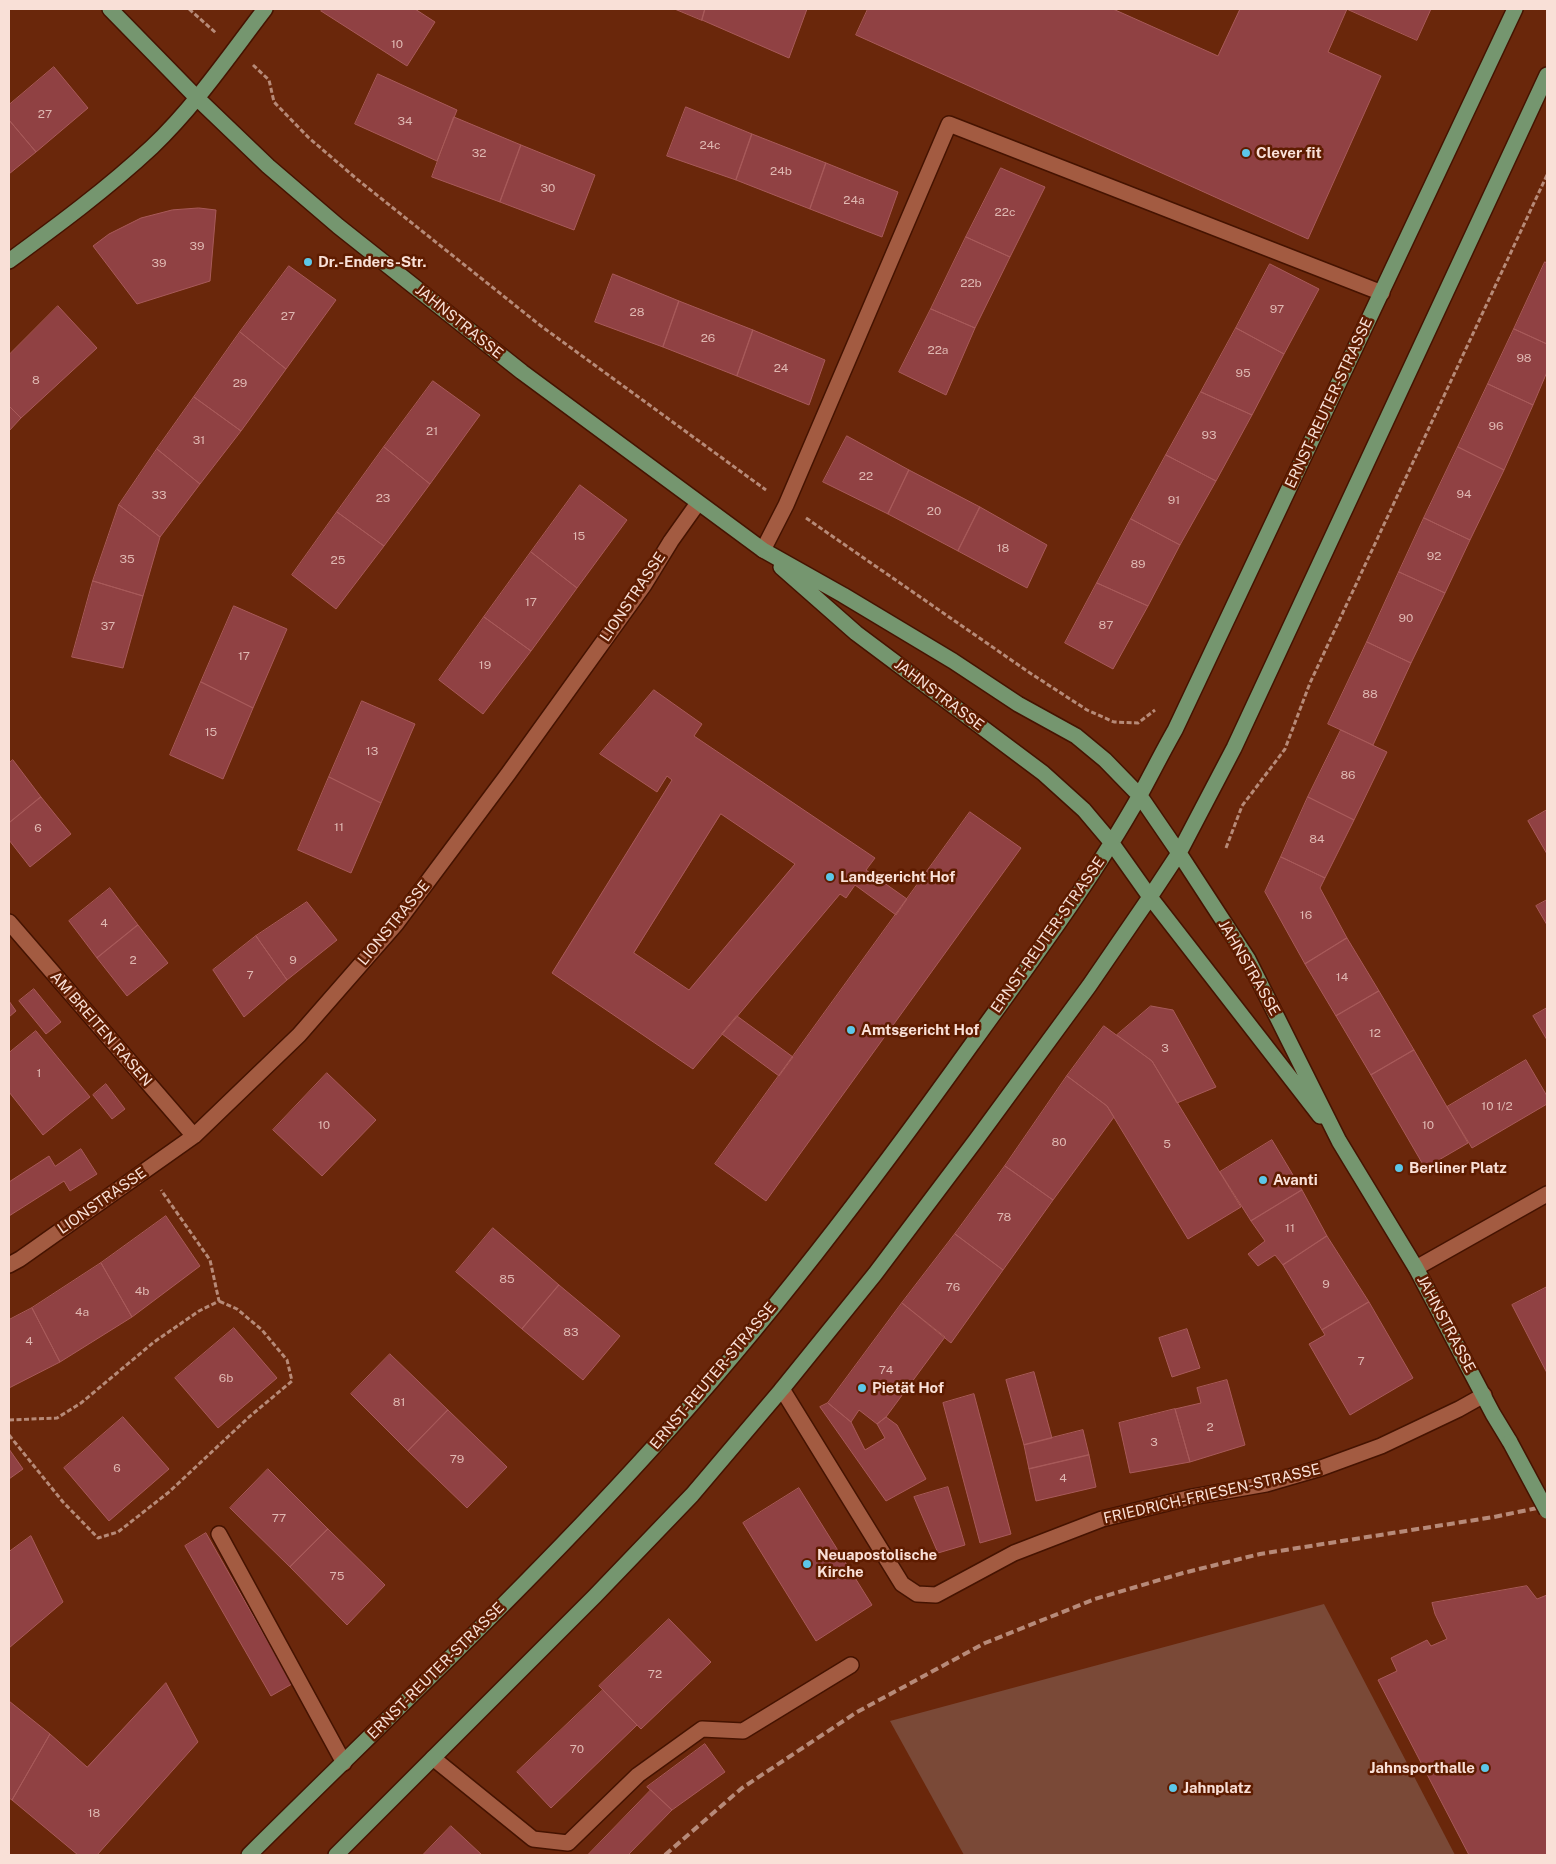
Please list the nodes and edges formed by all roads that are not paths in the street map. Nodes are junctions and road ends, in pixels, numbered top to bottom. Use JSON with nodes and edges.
{"nodes":[{"id":1,"x":110,"y":9,"type":"edge"},
{"id":2,"x":266,"y":9,"type":"edge"},
{"id":3,"x":1515,"y":9,"type":"edge"},
{"id":4,"x":1547,"y":75,"type":"edge"},
{"id":5,"x":197,"y":98,"type":"junction"},
{"id":6,"x":9,"y":261,"type":"edge"},
{"id":7,"x":1382,"y":293,"type":"junction"},
{"id":8,"x":698,"y":503,"type":"junction"},
{"id":9,"x":763,"y":550,"type":"junction"},
{"id":10,"x":1140,"y":796,"type":"junction"},
{"id":11,"x":1111,"y":842,"type":"junction"},
{"id":12,"x":1179,"y":852,"type":"junction"},
{"id":13,"x":1150,"y":898,"type":"junction"},
{"id":14,"x":9,"y":922,"type":"edge"},
{"id":15,"x":194,"y":1136,"type":"junction"},
{"id":16,"x":1339,"y":1141,"type":"junction"},
{"id":17,"x":1547,"y":1194,"type":"edge"},
{"id":18,"x":9,"y":1265,"type":"edge"},
{"id":19,"x":1416,"y":1268,"type":"junction"},
{"id":20,"x":782,"y":1389,"type":"junction"},
{"id":21,"x":1484,"y":1395,"type":"junction"},
{"id":22,"x":1547,"y":1511,"type":"edge"},
{"id":23,"x":219,"y":1534,"type":"dead end"},
{"id":24,"x":851,"y":1665,"type":"dead end"},
{"id":25,"x":433,"y":1758,"type":"junction"},
{"id":26,"x":344,"y":1763,"type":"junction"},
{"id":27,"x":249,"y":1855,"type":"edge"},
{"id":28,"x":336,"y":1855,"type":"edge"}],
"edges":[{"from":1,"to":5,"type":"main road","name":"JAHNSTRASSE"},
{"from":2,"to":5,"type":"main road"},
{"from":3,"to":7,"type":"main road","name":"ERNST-REUTER-STRASSE"},
{"from":4,"to":12,"type":"main road"},
{"from":5,"to":6,"type":"main road"},
{"from":5,"to":8,"type":"main road","name":"JAHNSTRASSE"},
{"from":7,"to":9,"type":"street"},
{"from":7,"to":10,"type":"main road","name":"ERNST-REUTER-STRASSE"},
{"from":8,"to":9,"type":"main road","name":"JAHNSTRASSE"},
{"from":8,"to":15,"type":"street","name":"LIONSTRASSE"},
{"from":9,"to":10,"type":"main road","name":"JAHNSTRASSE"},
{"from":9,"to":11,"type":"main road","name":"JAHNSTRASSE"},
{"from":10,"to":11,"type":"main road"},
{"from":10,"to":12,"type":"main road"},
{"from":11,"to":13,"type":"main road"},
{"from":11,"to":26,"type":"main road","name":"ERNST-REUTER-STRASSE"},
{"from":12,"to":13,"type":"main road"},
{"from":12,"to":16,"type":"main road","name":"JAHNSTRASSE"},
{"from":13,"to":16,"type":"main road","name":"JAHNSTRASSE"},
{"from":13,"to":20,"type":"main road"},
{"from":14,"to":15,"type":"street","name":"AM BREITEN RASEN"},
{"from":15,"to":18,"type":"street","name":"LIONSTRASSE"},
{"from":16,"to":19,"type":"main road","name":"JAHNSTRASSE"},
{"from":17,"to":19,"type":"street"},
{"from":19,"to":21,"type":"main road","name":"JAHNSTRASSE"},
{"from":20,"to":21,"type":"street","name":"FRIEDRICH-FRIESEN-STRASSE"},
{"from":20,"to":25,"type":"main road"},
{"from":21,"to":22,"type":"main road","name":"JAHNSTRASSE","bridge":true},
{"from":23,"to":26,"type":"street"},
{"from":24,"to":25,"type":"street"},
{"from":25,"to":28,"type":"main road"},
{"from":26,"to":27,"type":"main road","name":"ERNST-REUTER-STRASSE"}]}
